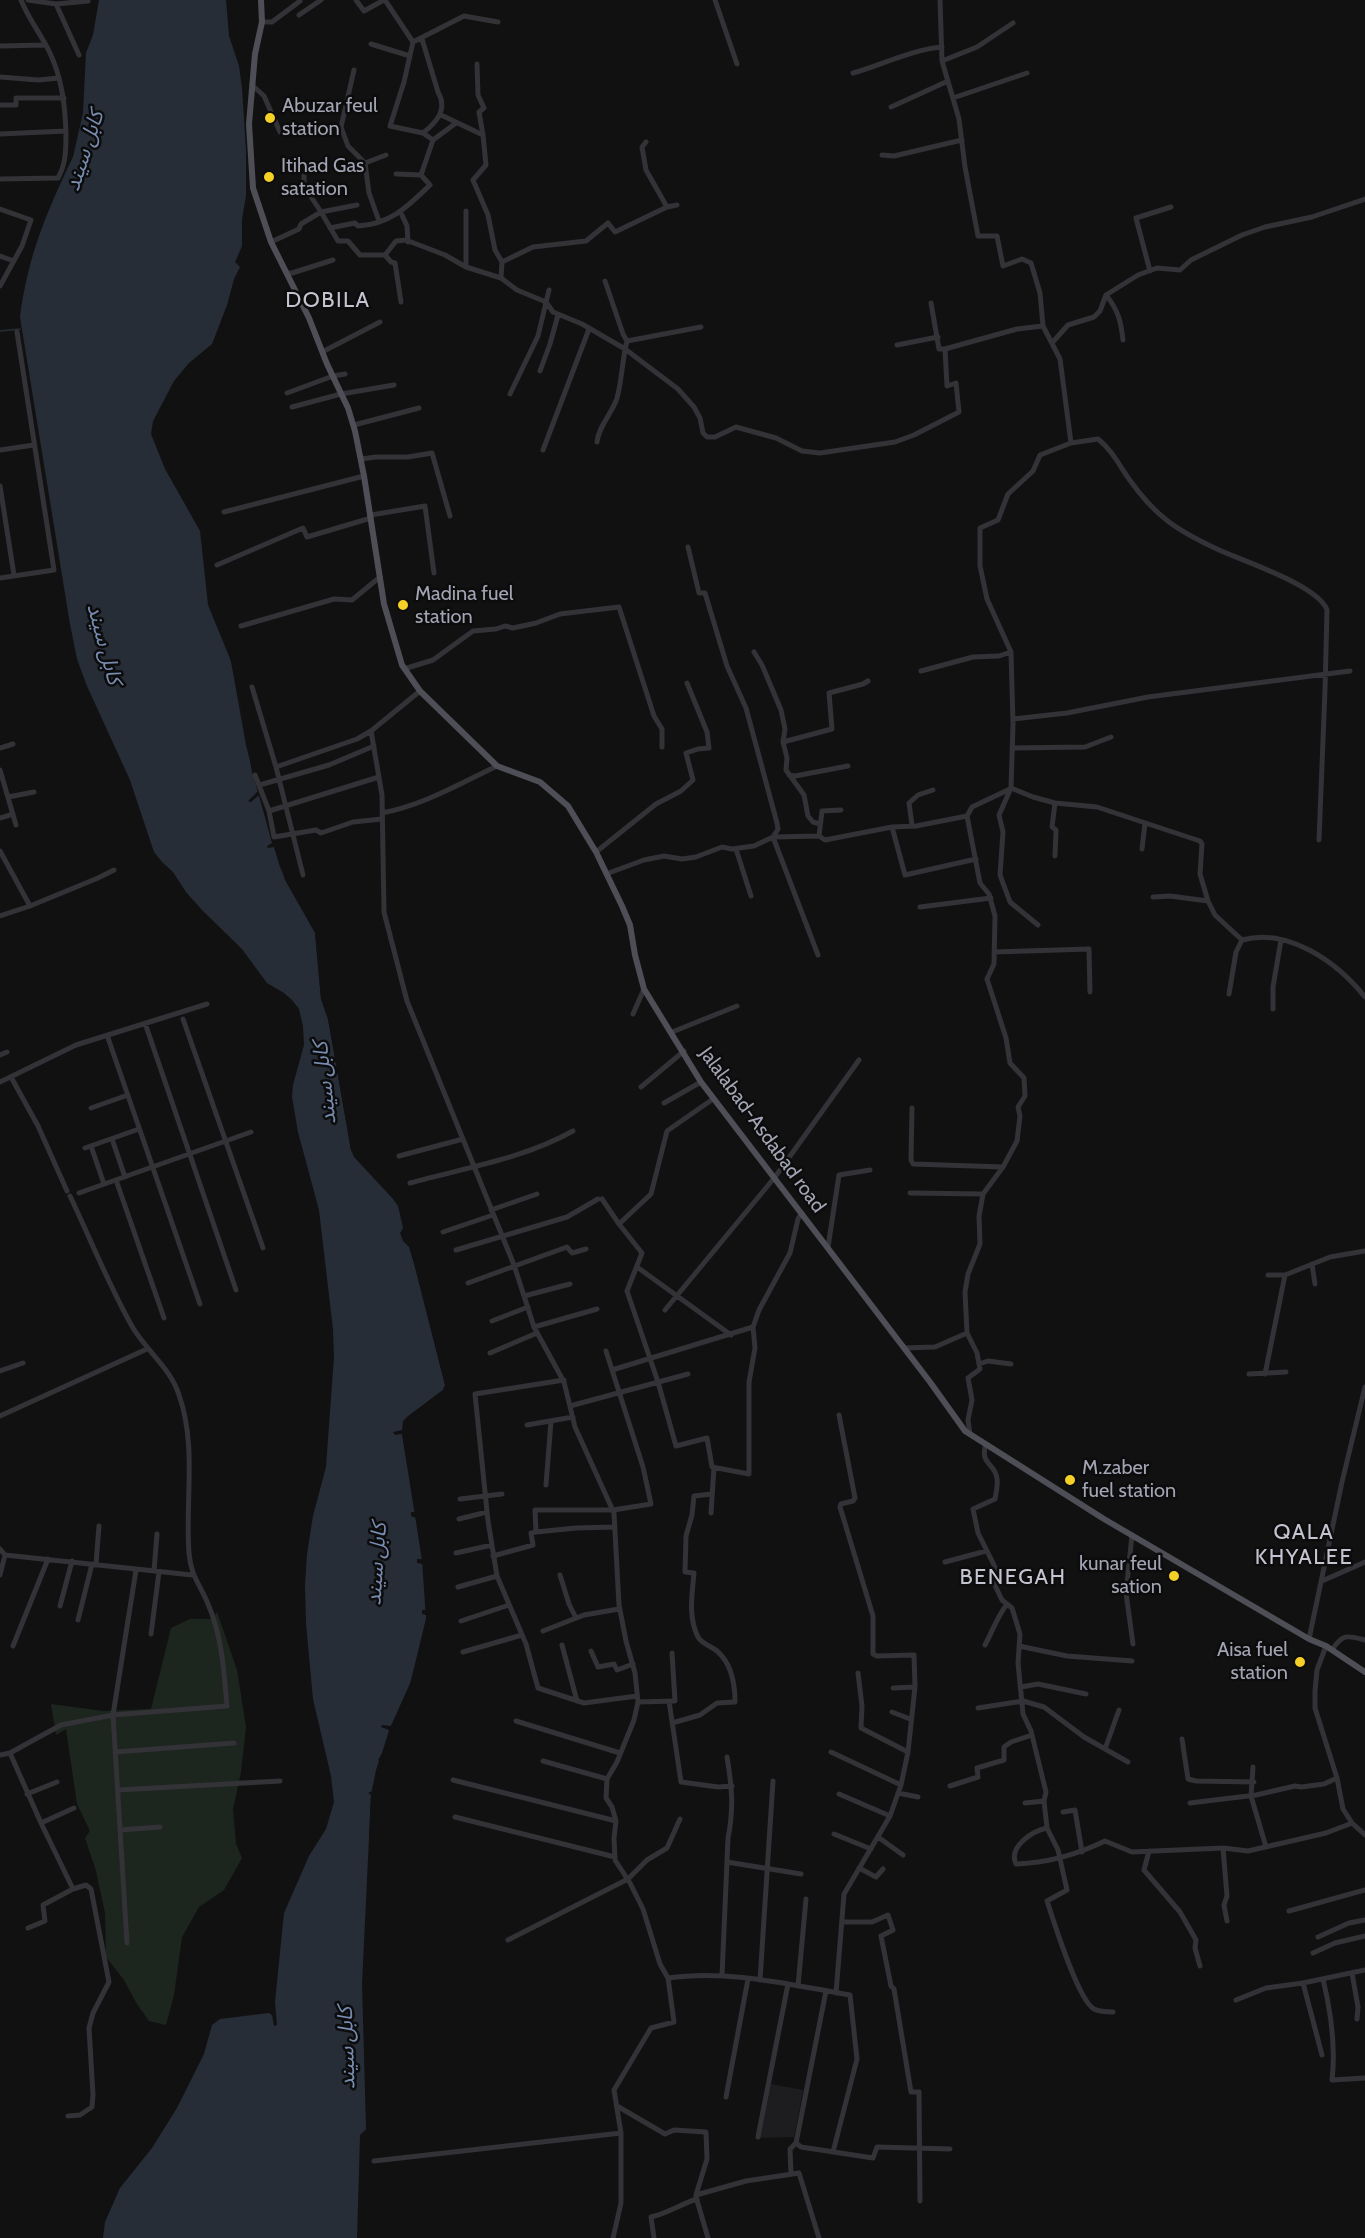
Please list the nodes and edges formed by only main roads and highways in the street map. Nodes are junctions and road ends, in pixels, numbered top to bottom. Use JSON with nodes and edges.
{"nodes":[{"id":1,"x":261,"y":0,"type":"edge"},
{"id":2,"x":1365,"y":1672,"type":"edge"}],
"edges":[{"from":1,"to":2,"type":"main road","name":"Jalalabad-Asdabad road"}]}
